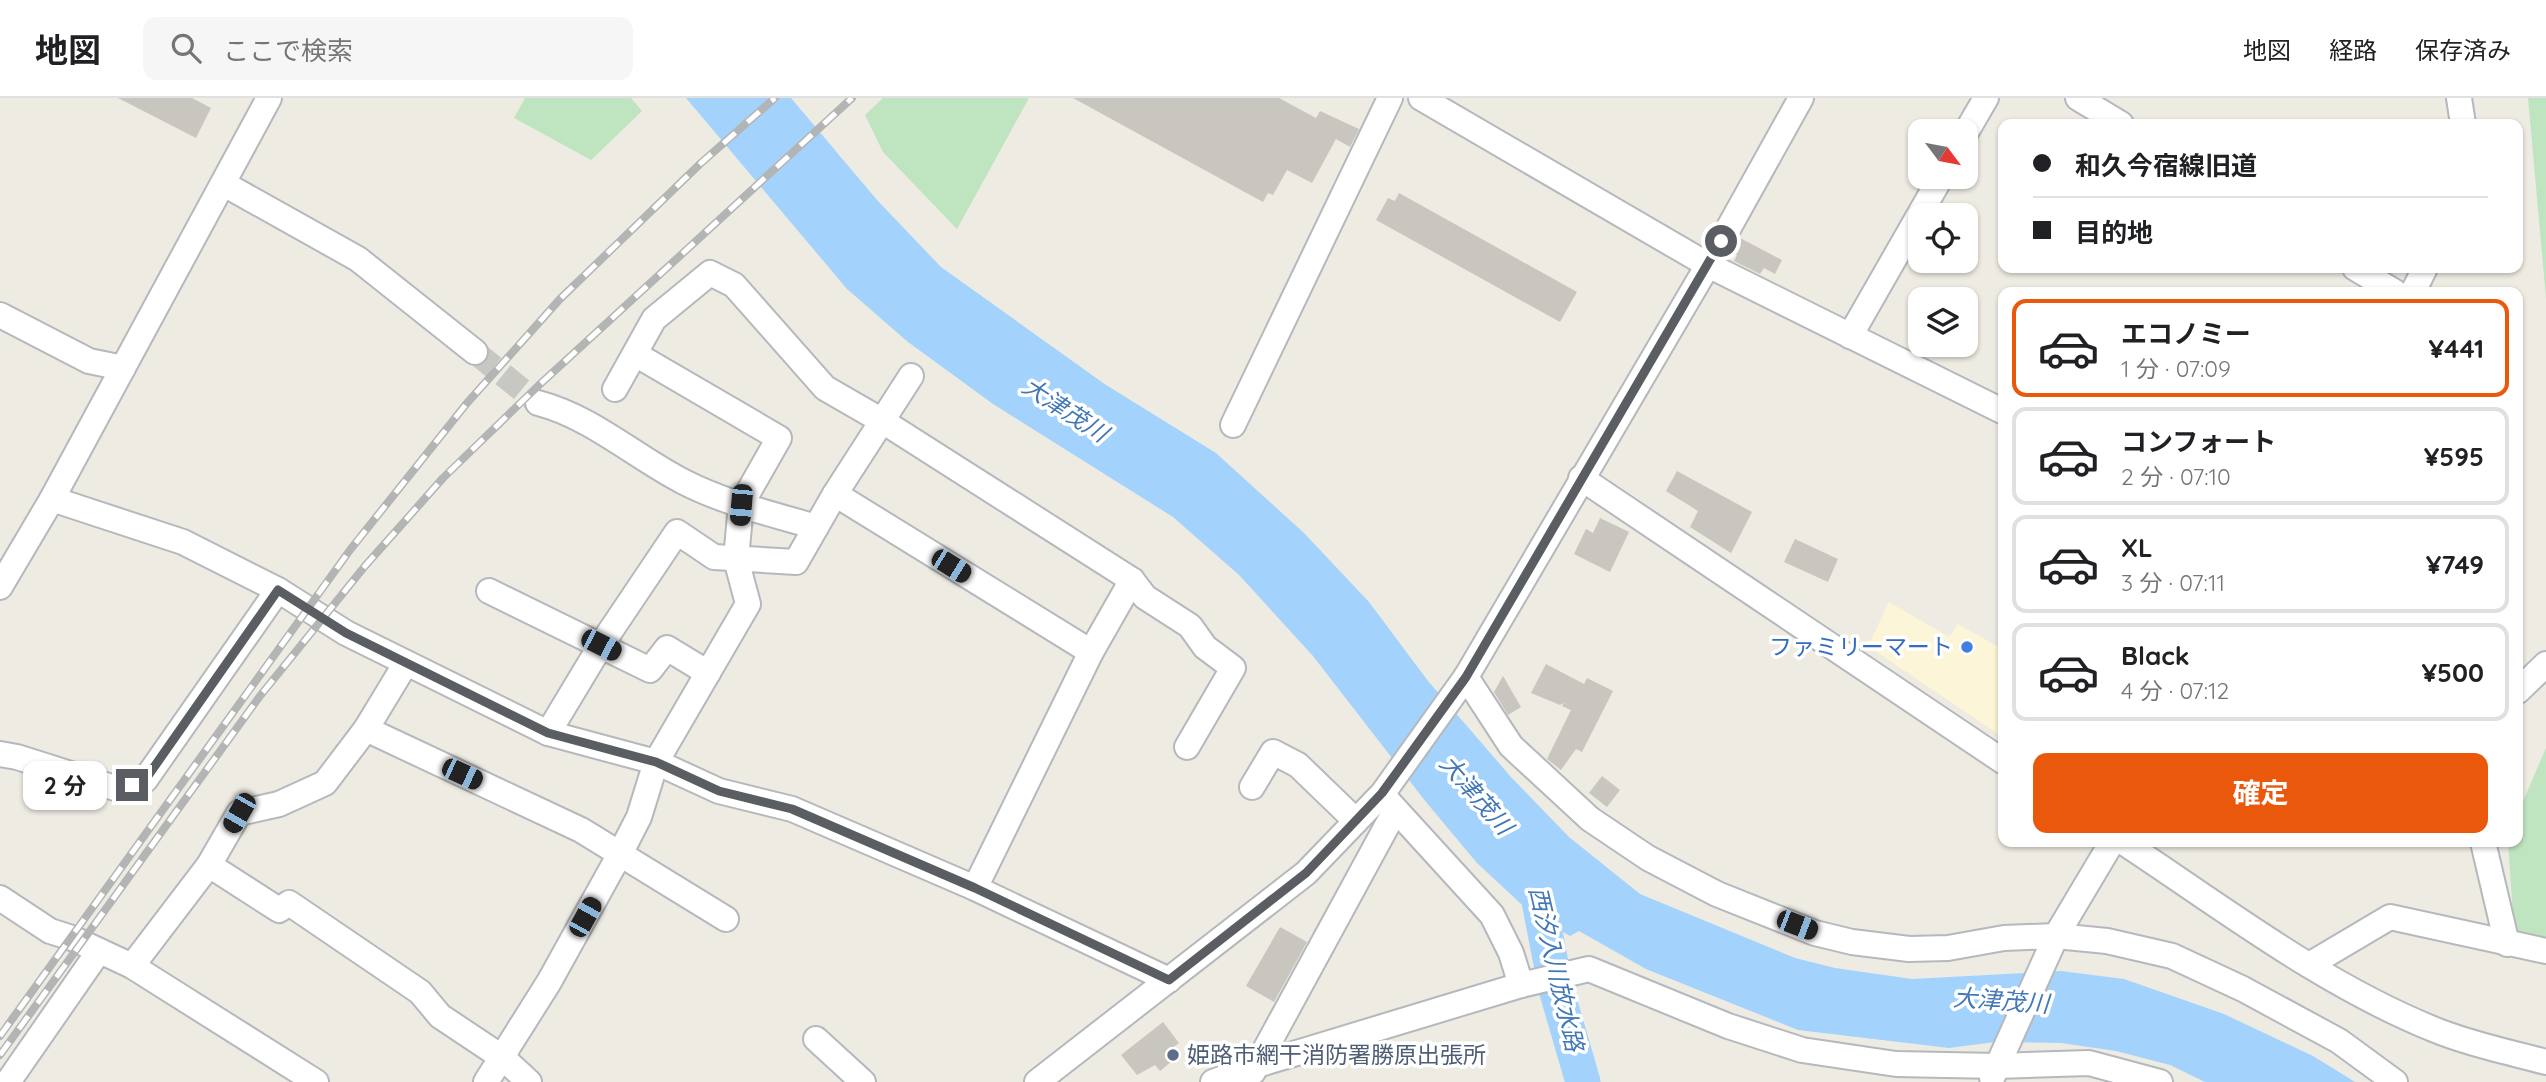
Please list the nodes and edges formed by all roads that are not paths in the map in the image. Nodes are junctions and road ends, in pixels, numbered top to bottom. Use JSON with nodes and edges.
{"nodes":[{"id":1,"x":269,"y":98,"type":"edge"},
{"id":2,"x":1390,"y":98,"type":"edge"},
{"id":3,"x":1421,"y":98,"type":"edge"},
{"id":4,"x":1801,"y":98,"type":"edge"},
{"id":5,"x":1986,"y":98,"type":"edge"},
{"id":6,"x":2078,"y":98,"type":"edge"},
{"id":7,"x":2459,"y":98,"type":"edge"},
{"id":8,"x":1974,"y":119,"type":"edge"},
{"id":9,"x":2113,"y":119,"type":"edge"},
{"id":10,"x":2462,"y":119,"type":"edge"},
{"id":11,"x":224,"y":184,"type":"junction"},
{"id":12,"x":1934,"y":189,"type":"edge"},
{"id":13,"x":1708,"y":265,"type":"junction"},
{"id":14,"x":2363,"y":273,"type":"edge"},
{"id":15,"x":2387,"y":287,"type":"edge"},
{"id":16,"x":0,"y":315,"type":"edge"},
{"id":17,"x":1850,"y":336,"type":"junction"},
{"id":18,"x":475,"y":352,"type":"tunnel mouth"},
{"id":19,"x":635,"y":354,"type":"junction"},
{"id":20,"x":123,"y":368,"type":"junction"},
{"id":21,"x":911,"y":376,"type":"dead end"},
{"id":22,"x":615,"y":389,"type":"dead end"},
{"id":23,"x":538,"y":403,"type":"tunnel mouth"},
{"id":24,"x":1998,"y":409,"type":"edge"},
{"id":25,"x":884,"y":422,"type":"junction"},
{"id":26,"x":1233,"y":425,"type":"dead end"},
{"id":27,"x":1581,"y":478,"type":"junction"},
{"id":28,"x":835,"y":494,"type":"junction"},
{"id":29,"x":51,"y":499,"type":"junction"},
{"id":30,"x":741,"y":505,"type":"junction"},
{"id":31,"x":816,"y":527,"type":"junction"},
{"id":32,"x":736,"y":559,"type":"junction"},
{"id":33,"x":1132,"y":580,"type":"junction"},
{"id":34,"x":0,"y":587,"type":"edge"},
{"id":35,"x":278,"y":590,"type":"junction"},
{"id":36,"x":489,"y":591,"type":"dead end"},
{"id":37,"x":601,"y":645,"type":"junction"},
{"id":38,"x":1091,"y":652,"type":"junction"},
{"id":39,"x":406,"y":663,"type":"junction"},
{"id":40,"x":2546,"y":664,"type":"edge"},
{"id":41,"x":708,"y":673,"type":"junction"},
{"id":42,"x":1466,"y":677,"type":"junction"},
{"id":43,"x":2523,"y":686,"type":"edge"},
{"id":44,"x":366,"y":729,"type":"junction"},
{"id":45,"x":548,"y":733,"type":"junction"},
{"id":46,"x":1187,"y":747,"type":"dead end"},
{"id":47,"x":0,"y":754,"type":"edge"},
{"id":48,"x":1998,"y":758,"type":"edge"},
{"id":49,"x":656,"y":762,"type":"junction"},
{"id":50,"x":1252,"y":787,"type":"dead end"},
{"id":51,"x":1389,"y":802,"type":"junction"},
{"id":52,"x":1356,"y":821,"type":"junction"},
{"id":53,"x":2109,"y":847,"type":"edge"},
{"id":54,"x":2131,"y":847,"type":"edge"},
{"id":55,"x":2484,"y":847,"type":"edge"},
{"id":56,"x":621,"y":852,"type":"junction"},
{"id":57,"x":209,"y":865,"type":"junction"},
{"id":58,"x":975,"y":888,"type":"junction"},
{"id":59,"x":0,"y":898,"type":"edge"},
{"id":60,"x":726,"y":919,"type":"dead end"},
{"id":61,"x":2056,"y":936,"type":"junction"},
{"id":62,"x":2507,"y":944,"type":"junction"},
{"id":63,"x":99,"y":951,"type":"junction"},
{"id":64,"x":2546,"y":951,"type":"edge"},
{"id":65,"x":2309,"y":965,"type":"junction"},
{"id":66,"x":132,"y":966,"type":"junction"},
{"id":67,"x":1169,"y":980,"type":"junction"},
{"id":68,"x":1521,"y":985,"type":"junction"},
{"id":69,"x":816,"y":1039,"type":"dead end"},
{"id":70,"x":503,"y":1058,"type":"junction"},
{"id":71,"x":2546,"y":1062,"type":"edge"},
{"id":72,"x":1252,"y":1073,"type":"edge"},
{"id":73,"x":1994,"y":1074,"type":"edge"},
{"id":74,"x":8,"y":1082,"type":"edge"},
{"id":75,"x":316,"y":1082,"type":"edge"},
{"id":76,"x":486,"y":1082,"type":"edge"},
{"id":77,"x":529,"y":1082,"type":"edge"},
{"id":78,"x":863,"y":1082,"type":"edge"},
{"id":79,"x":1037,"y":1082,"type":"edge"},
{"id":80,"x":1213,"y":1082,"type":"edge"},
{"id":81,"x":2160,"y":1082,"type":"edge"},
{"id":82,"x":2395,"y":1082,"type":"edge"}],
"edges":[{"from":1,"to":11,"type":"street"},
{"from":2,"to":26,"type":"street"},
{"from":3,"to":13,"type":"street"},
{"from":4,"to":13,"type":"street"},
{"from":5,"to":8,"type":"street"},
{"from":6,"to":9,"type":"street"},
{"from":7,"to":10,"type":"street"},
{"from":11,"to":18,"type":"street"},
{"from":11,"to":20,"type":"street"},
{"from":12,"to":17,"type":"street"},
{"from":13,"to":17,"type":"street"},
{"from":13,"to":27,"type":"street"},
{"from":14,"to":15,"type":"street"},
{"from":16,"to":20,"type":"street"},
{"from":17,"to":24,"type":"street"},
{"from":19,"to":22,"type":"street"},
{"from":19,"to":25,"type":"street"},
{"from":19,"to":30,"type":"street"},
{"from":20,"to":29,"type":"street"},
{"from":21,"to":25,"type":"street"},
{"from":23,"to":30,"type":"street"},
{"from":25,"to":28,"type":"street"},
{"from":25,"to":33,"type":"street"},
{"from":27,"to":42,"type":"street"},
{"from":27,"to":48,"type":"street"},
{"from":28,"to":31,"type":"street"},
{"from":28,"to":38,"type":"street"},
{"from":29,"to":34,"type":"street"},
{"from":29,"to":35,"type":"street"},
{"from":30,"to":31,"type":"street"},
{"from":30,"to":32,"type":"street"},
{"from":31,"to":32,"type":"street"},
{"from":32,"to":37,"type":"street"},
{"from":32,"to":41,"type":"street"},
{"from":33,"to":38,"type":"street"},
{"from":33,"to":46,"type":"street"},
{"from":35,"to":39,"type":"street"},
{"from":35,"to":47,"type":"street"},
{"from":36,"to":37,"type":"street"},
{"from":37,"to":41,"type":"street"},
{"from":37,"to":45,"type":"street"},
{"from":38,"to":58,"type":"street"},
{"from":39,"to":44,"type":"street"},
{"from":39,"to":45,"type":"street"},
{"from":40,"to":43,"type":"street"},
{"from":41,"to":49,"type":"street"},
{"from":42,"to":51,"type":"street"},
{"from":42,"to":61,"type":"street"},
{"from":44,"to":56,"type":"street"},
{"from":44,"to":57,"type":"street"},
{"from":45,"to":49,"type":"street"},
{"from":49,"to":56,"type":"street"},
{"from":49,"to":58,"type":"street"},
{"from":50,"to":52,"type":"street"},
{"from":51,"to":52,"type":"street"},
{"from":51,"to":68,"type":"street"},
{"from":51,"to":72,"type":"street"},
{"from":52,"to":67,"type":"street"},
{"from":53,"to":61,"type":"street"},
{"from":54,"to":65,"type":"street"},
{"from":55,"to":62,"type":"street"},
{"from":56,"to":60,"type":"street"},
{"from":56,"to":70,"type":"street"},
{"from":57,"to":66,"type":"street"},
{"from":57,"to":70,"type":"street"},
{"from":58,"to":67,"type":"street"},
{"from":59,"to":63,"type":"street"},
{"from":61,"to":73,"type":"street"},
{"from":61,"to":82,"type":"street"},
{"from":62,"to":64,"type":"street"},
{"from":62,"to":65,"type":"street"},
{"from":63,"to":66,"type":"street"},
{"from":63,"to":74,"type":"street"},
{"from":65,"to":71,"type":"street"},
{"from":66,"to":75,"type":"street"},
{"from":67,"to":79,"type":"street"},
{"from":68,"to":72,"type":"street"},
{"from":68,"to":73,"type":"street"},
{"from":69,"to":78,"type":"street"},
{"from":70,"to":76,"type":"street"},
{"from":70,"to":77,"type":"street"},
{"from":72,"to":80,"type":"street"},
{"from":73,"to":81,"type":"street"}]}
